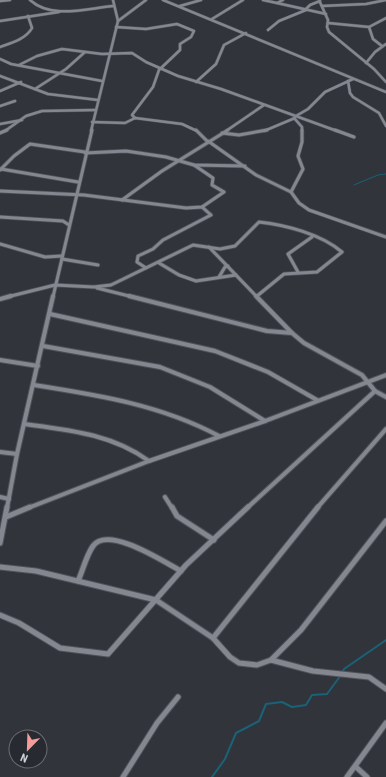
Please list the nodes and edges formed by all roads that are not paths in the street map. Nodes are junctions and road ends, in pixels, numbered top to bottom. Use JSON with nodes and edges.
{"nodes":[{"id":1,"x":10,"y":0,"type":"edge"},
{"id":2,"x":30,"y":0,"type":"edge"},
{"id":3,"x":113,"y":0,"type":"edge"},
{"id":4,"x":146,"y":0,"type":"edge"},
{"id":5,"x":163,"y":0,"type":"edge"},
{"id":6,"x":201,"y":0,"type":"edge"},
{"id":7,"x":243,"y":0,"type":"edge"},
{"id":8,"x":263,"y":0,"type":"edge"},
{"id":9,"x":283,"y":0,"type":"edge"},
{"id":10,"x":319,"y":0,"type":"edge"},
{"id":11,"x":382,"y":0,"type":"edge"},
{"id":12,"x":386,"y":0,"type":"edge"},
{"id":13,"x":0,"y":1,"type":"edge"},
{"id":14,"x":277,"y":3,"type":"junction"},
{"id":15,"x":114,"y":6,"type":"junction"},
{"id":16,"x":180,"y":6,"type":"junction"},
{"id":17,"x":322,"y":6,"type":"junction"},
{"id":18,"x":306,"y":10,"type":"junction"},
{"id":19,"x":61,"y":12,"type":"junction"},
{"id":20,"x":326,"y":14,"type":"junction"},
{"id":21,"x":28,"y":16,"type":"junction"},
{"id":22,"x":386,"y":18,"type":"edge"},
{"id":23,"x":212,"y":19,"type":"junction"},
{"id":24,"x":0,"y":21,"type":"edge"},
{"id":25,"x":118,"y":21,"type":"junction"},
{"id":26,"x":328,"y":23,"type":"junction"},
{"id":27,"x":116,"y":27,"type":"junction"},
{"id":28,"x":369,"y":27,"type":"junction"},
{"id":29,"x":268,"y":30,"type":"dead end"},
{"id":30,"x":246,"y":34,"type":"junction"},
{"id":31,"x":386,"y":44,"type":"edge"},
{"id":32,"x":382,"y":46,"type":"junction"},
{"id":33,"x":0,"y":47,"type":"edge"},
{"id":34,"x":85,"y":52,"type":"junction"},
{"id":35,"x":109,"y":54,"type":"junction"},
{"id":36,"x":0,"y":59,"type":"edge"},
{"id":37,"x":366,"y":63,"type":"junction"},
{"id":38,"x":19,"y":64,"type":"junction"},
{"id":39,"x":161,"y":69,"type":"junction"},
{"id":40,"x":60,"y":73,"type":"junction"},
{"id":41,"x":0,"y":76,"type":"edge"},
{"id":42,"x":353,"y":79,"type":"junction"},
{"id":43,"x":102,"y":81,"type":"junction"},
{"id":44,"x":348,"y":81,"type":"junction"},
{"id":45,"x":21,"y":82,"type":"junction"},
{"id":46,"x":196,"y":82,"type":"junction"},
{"id":47,"x":386,"y":82,"type":"edge"},
{"id":48,"x":35,"y":89,"type":"junction"},
{"id":49,"x":0,"y":91,"type":"edge"},
{"id":50,"x":386,"y":92,"type":"edge"},
{"id":51,"x":98,"y":100,"type":"junction"},
{"id":52,"x":15,"y":101,"type":"dead end"},
{"id":53,"x":264,"y":105,"type":"junction"},
{"id":54,"x":0,"y":106,"type":"edge"},
{"id":55,"x":95,"y":110,"type":"junction"},
{"id":56,"x":296,"y":117,"type":"junction"},
{"id":57,"x":135,"y":118,"type":"junction"},
{"id":58,"x":22,"y":120,"type":"junction"},
{"id":59,"x":92,"y":122,"type":"junction"},
{"id":60,"x":0,"y":124,"type":"edge"},
{"id":61,"x":386,"y":126,"type":"edge"},
{"id":62,"x":0,"y":133,"type":"edge"},
{"id":63,"x":222,"y":133,"type":"junction"},
{"id":64,"x":354,"y":137,"type":"dead end"},
{"id":65,"x":208,"y":141,"type":"junction"},
{"id":66,"x":85,"y":152,"type":"junction"},
{"id":67,"x":177,"y":160,"type":"junction"},
{"id":68,"x":194,"y":165,"type":"junction"},
{"id":69,"x":245,"y":166,"type":"junction"},
{"id":70,"x":0,"y":169,"type":"edge"},
{"id":71,"x":78,"y":182,"type":"junction"},
{"id":72,"x":0,"y":191,"type":"edge"},
{"id":73,"x":291,"y":192,"type":"junction"},
{"id":74,"x":76,"y":195,"type":"junction"},
{"id":75,"x":122,"y":200,"type":"junction"},
{"id":76,"x":202,"y":207,"type":"junction"},
{"id":77,"x":0,"y":216,"type":"edge"},
{"id":78,"x":69,"y":225,"type":"junction"},
{"id":79,"x":312,"y":237,"type":"junction"},
{"id":80,"x":386,"y":237,"type":"edge"},
{"id":81,"x":0,"y":244,"type":"edge"},
{"id":82,"x":207,"y":246,"type":"junction"},
{"id":83,"x":62,"y":257,"type":"junction"},
{"id":84,"x":159,"y":263,"type":"junction"},
{"id":85,"x":98,"y":265,"type":"dead end"},
{"id":86,"x":228,"y":266,"type":"junction"},
{"id":87,"x":146,"y":268,"type":"junction"},
{"id":88,"x":298,"y":272,"type":"junction"},
{"id":89,"x":236,"y":275,"type":"junction"},
{"id":90,"x":219,"y":277,"type":"junction"},
{"id":91,"x":55,"y":285,"type":"junction"},
{"id":92,"x":94,"y":287,"type":"junction"},
{"id":93,"x":258,"y":296,"type":"junction"},
{"id":94,"x":0,"y":299,"type":"edge"},
{"id":95,"x":50,"y":314,"type":"junction"},
{"id":96,"x":292,"y":333,"type":"junction"},
{"id":97,"x":43,"y":346,"type":"junction"},
{"id":98,"x":0,"y":360,"type":"edge"},
{"id":99,"x":38,"y":366,"type":"junction"},
{"id":100,"x":386,"y":375,"type":"edge"},
{"id":101,"x":368,"y":382,"type":"junction"},
{"id":102,"x":34,"y":385,"type":"junction"},
{"id":103,"x":375,"y":391,"type":"junction"},
{"id":104,"x":386,"y":397,"type":"edge"},
{"id":105,"x":317,"y":400,"type":"junction"},
{"id":106,"x":265,"y":421,"type":"junction"},
{"id":107,"x":24,"y":424,"type":"junction"},
{"id":108,"x":386,"y":429,"type":"edge"},
{"id":109,"x":219,"y":436,"type":"junction"},
{"id":110,"x":0,"y":452,"type":"edge"},
{"id":111,"x":17,"y":454,"type":"junction"},
{"id":112,"x":148,"y":461,"type":"junction"},
{"id":113,"x":165,"y":497,"type":"dead end"},
{"id":114,"x":0,"y":498,"type":"edge"},
{"id":115,"x":9,"y":499,"type":"junction"},
{"id":116,"x":6,"y":517,"type":"junction"},
{"id":117,"x":386,"y":521,"type":"edge"},
{"id":118,"x":214,"y":540,"type":"junction"},
{"id":119,"x":0,"y":543,"type":"edge"},
{"id":120,"x":0,"y":568,"type":"edge"},
{"id":121,"x":181,"y":571,"type":"junction"},
{"id":122,"x":78,"y":581,"type":"junction"},
{"id":123,"x":156,"y":600,"type":"junction"},
{"id":124,"x":0,"y":615,"type":"edge"},
{"id":125,"x":213,"y":638,"type":"junction"},
{"id":126,"x":271,"y":660,"type":"junction"},
{"id":127,"x":386,"y":689,"type":"edge"},
{"id":128,"x":178,"y":697,"type":"dead end"},
{"id":129,"x":386,"y":723,"type":"edge"},
{"id":130,"x":356,"y":767,"type":"junction"},
{"id":131,"x":123,"y":777,"type":"edge"},
{"id":132,"x":347,"y":777,"type":"edge"},
{"id":133,"x":367,"y":777,"type":"edge"}],
"edges":[{"from":1,"to":13,"type":"street"},
{"from":2,"to":19,"type":"street"},
{"from":3,"to":15,"type":"street"},
{"from":4,"to":25,"type":"street"},
{"from":5,"to":16,"type":"street"},
{"from":6,"to":16,"type":"street"},
{"from":7,"to":23,"type":"street"},
{"from":8,"to":14,"type":"street"},
{"from":9,"to":14,"type":"street"},
{"from":10,"to":17,"type":"street"},
{"from":10,"to":18,"type":"street"},
{"from":11,"to":12,"type":"street"},
{"from":11,"to":17,"type":"street"},
{"from":14,"to":18,"type":"street"},
{"from":15,"to":19,"type":"street"},
{"from":15,"to":25,"type":"street"},
{"from":16,"to":23,"type":"street"},
{"from":17,"to":20,"type":"street"},
{"from":18,"to":20,"type":"street"},
{"from":18,"to":29,"type":"street"},
{"from":19,"to":21,"type":"street"},
{"from":20,"to":26,"type":"street"},
{"from":21,"to":24,"type":"street"},
{"from":21,"to":33,"type":"street"},
{"from":22,"to":28,"type":"street"},
{"from":23,"to":30,"type":"street"},
{"from":25,"to":27,"type":"street"},
{"from":26,"to":28,"type":"street"},
{"from":26,"to":37,"type":"street"},
{"from":27,"to":35,"type":"street"},
{"from":27,"to":39,"type":"street"},
{"from":28,"to":32,"type":"street"},
{"from":30,"to":42,"type":"street"},
{"from":30,"to":46,"type":"street"},
{"from":31,"to":32,"type":"street"},
{"from":32,"to":37,"type":"street"},
{"from":34,"to":35,"type":"street"},
{"from":34,"to":38,"type":"street"},
{"from":34,"to":40,"type":"street"},
{"from":35,"to":39,"type":"street"},
{"from":35,"to":43,"type":"street"},
{"from":36,"to":38,"type":"street"},
{"from":37,"to":47,"type":"street"},
{"from":38,"to":40,"type":"street"},
{"from":39,"to":46,"type":"street"},
{"from":39,"to":57,"type":"street"},
{"from":40,"to":43,"type":"street"},
{"from":40,"to":48,"type":"street"},
{"from":41,"to":45,"type":"street"},
{"from":42,"to":44,"type":"street"},
{"from":42,"to":50,"type":"street"},
{"from":43,"to":51,"type":"street"},
{"from":44,"to":56,"type":"street"},
{"from":44,"to":61,"type":"street"},
{"from":45,"to":48,"type":"street"},
{"from":45,"to":49,"type":"street"},
{"from":46,"to":53,"type":"street"},
{"from":48,"to":51,"type":"street"},
{"from":51,"to":55,"type":"street"},
{"from":52,"to":54,"type":"street"},
{"from":53,"to":56,"type":"street"},
{"from":53,"to":63,"type":"street"},
{"from":55,"to":58,"type":"street"},
{"from":55,"to":59,"type":"street"},
{"from":56,"to":63,"type":"street"},
{"from":56,"to":64,"type":"street"},
{"from":56,"to":73,"type":"street"},
{"from":57,"to":59,"type":"street"},
{"from":57,"to":65,"type":"street"},
{"from":58,"to":60,"type":"street"},
{"from":58,"to":62,"type":"street"},
{"from":59,"to":66,"type":"street"},
{"from":63,"to":65,"type":"street"},
{"from":65,"to":67,"type":"street"},
{"from":65,"to":69,"type":"street"},
{"from":66,"to":67,"type":"street"},
{"from":66,"to":70,"type":"street"},
{"from":66,"to":71,"type":"street"},
{"from":67,"to":68,"type":"street"},
{"from":67,"to":75,"type":"street"},
{"from":68,"to":69,"type":"street"},
{"from":68,"to":76,"type":"street"},
{"from":69,"to":73,"type":"street"},
{"from":70,"to":71,"type":"street"},
{"from":71,"to":74,"type":"street"},
{"from":72,"to":74,"type":"street"},
{"from":73,"to":80,"type":"street"},
{"from":74,"to":75,"type":"street"},
{"from":74,"to":78,"type":"street"},
{"from":75,"to":76,"type":"street"},
{"from":76,"to":87,"type":"street"},
{"from":77,"to":78,"type":"street"},
{"from":78,"to":83,"type":"street"},
{"from":79,"to":82,"type":"street"},
{"from":79,"to":88,"type":"street"},
{"from":79,"to":88,"type":"street"},
{"from":81,"to":83,"type":"street"},
{"from":82,"to":84,"type":"street"},
{"from":82,"to":86,"type":"street"},
{"from":83,"to":85,"type":"street"},
{"from":83,"to":91,"type":"street"},
{"from":84,"to":87,"type":"street"},
{"from":84,"to":90,"type":"street"},
{"from":86,"to":89,"type":"street"},
{"from":86,"to":90,"type":"street"},
{"from":87,"to":92,"type":"street"},
{"from":88,"to":93,"type":"street"},
{"from":89,"to":90,"type":"street"},
{"from":89,"to":93,"type":"street"},
{"from":91,"to":92,"type":"street"},
{"from":91,"to":94,"type":"street"},
{"from":91,"to":95,"type":"street"},
{"from":92,"to":96,"type":"street"},
{"from":93,"to":96,"type":"street"},
{"from":95,"to":97,"type":"street"},
{"from":95,"to":105,"type":"street"},
{"from":96,"to":101,"type":"street"},
{"from":97,"to":99,"type":"street"},
{"from":97,"to":106,"type":"street"},
{"from":98,"to":99,"type":"street"},
{"from":99,"to":102,"type":"street"},
{"from":100,"to":101,"type":"street"},
{"from":101,"to":103,"type":"street"},
{"from":101,"to":105,"type":"street"},
{"from":102,"to":107,"type":"street"},
{"from":102,"to":109,"type":"street"},
{"from":103,"to":104,"type":"street"},
{"from":103,"to":118,"type":"street"},
{"from":105,"to":106,"type":"street"},
{"from":106,"to":109,"type":"street"},
{"from":107,"to":111,"type":"street"},
{"from":107,"to":112,"type":"street"},
{"from":108,"to":125,"type":"street"},
{"from":109,"to":112,"type":"street"},
{"from":110,"to":111,"type":"street"},
{"from":111,"to":115,"type":"street"},
{"from":112,"to":116,"type":"street"},
{"from":113,"to":118,"type":"street"},
{"from":114,"to":115,"type":"street"},
{"from":115,"to":116,"type":"street"},
{"from":116,"to":119,"type":"street"},
{"from":117,"to":126,"type":"street"},
{"from":118,"to":121,"type":"street"},
{"from":120,"to":122,"type":"street"},
{"from":121,"to":122,"type":"street"},
{"from":121,"to":123,"type":"street"},
{"from":122,"to":123,"type":"street"},
{"from":123,"to":124,"type":"street"},
{"from":123,"to":125,"type":"street"},
{"from":125,"to":126,"type":"street"},
{"from":126,"to":127,"type":"street"},
{"from":128,"to":131,"type":"street"},
{"from":129,"to":130,"type":"street"},
{"from":130,"to":132,"type":"street"},
{"from":130,"to":133,"type":"street"}]}
